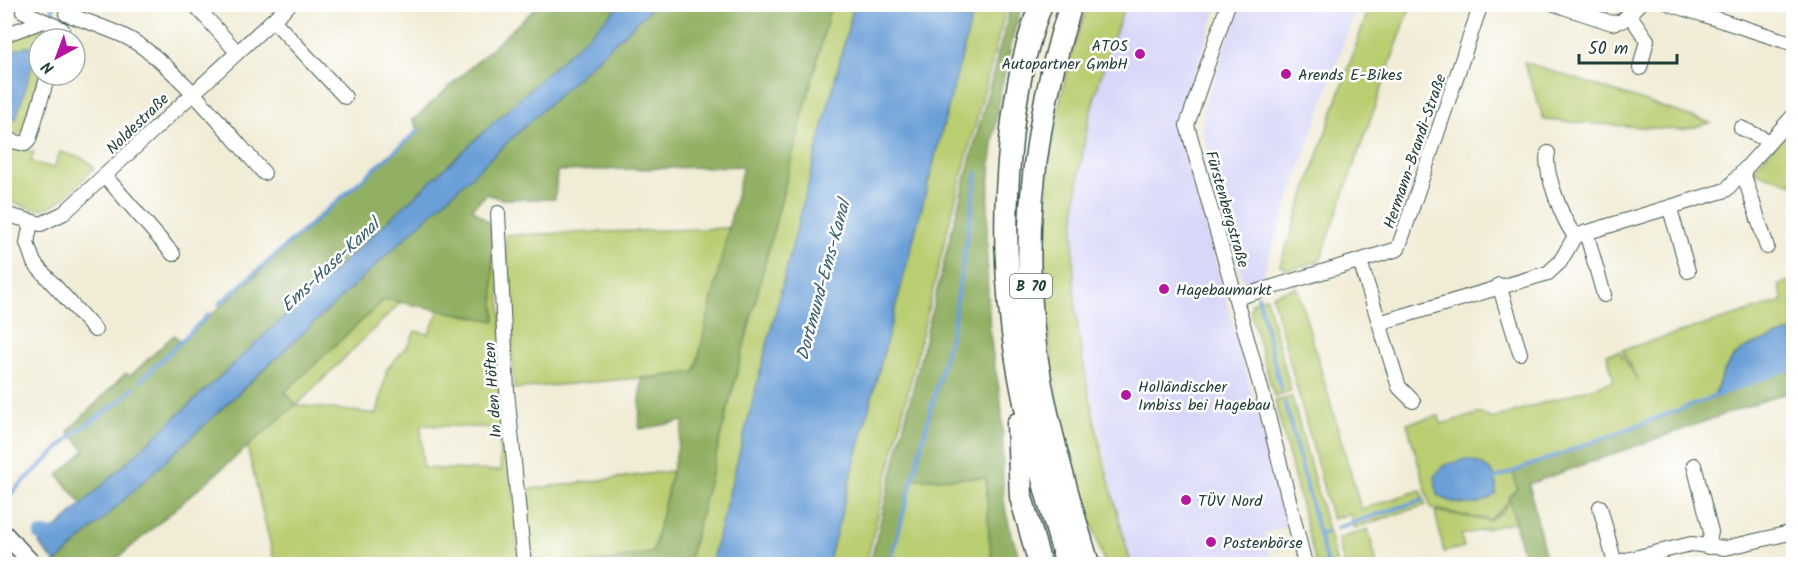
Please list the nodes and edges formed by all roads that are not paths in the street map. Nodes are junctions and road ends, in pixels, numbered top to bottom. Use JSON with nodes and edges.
{"nodes":[{"id":1,"x":24,"y":4,"type":"edge"},
{"id":2,"x":194,"y":4,"type":"edge"},
{"id":3,"x":290,"y":4,"type":"edge"},
{"id":4,"x":1041,"y":4,"type":"edge"},
{"id":5,"x":1071,"y":4,"type":"edge"},
{"id":6,"x":1228,"y":4,"type":"edge"},
{"id":7,"x":1481,"y":4,"type":"edge"},
{"id":8,"x":1554,"y":4,"type":"edge"},
{"id":9,"x":1670,"y":4,"type":"edge"},
{"id":10,"x":68,"y":9,"type":"edge"},
{"id":11,"x":1634,"y":9,"type":"edge"},
{"id":12,"x":273,"y":20,"type":"junction"},
{"id":13,"x":44,"y":21,"type":"junction"},
{"id":14,"x":51,"y":27,"type":"edge"},
{"id":15,"x":62,"y":27,"type":"edge"},
{"id":16,"x":4,"y":35,"type":"edge"},
{"id":17,"x":1794,"y":44,"type":"edge"},
{"id":18,"x":237,"y":52,"type":"junction"},
{"id":19,"x":1640,"y":68,"type":"dead end"},
{"id":20,"x":44,"y":87,"type":"edge"},
{"id":21,"x":192,"y":93,"type":"junction"},
{"id":22,"x":345,"y":97,"type":"dead end"},
{"id":23,"x":1794,"y":115,"type":"edge"},
{"id":24,"x":1741,"y":128,"type":"dead end"},
{"id":25,"x":4,"y":139,"type":"edge"},
{"id":26,"x":1768,"y":141,"type":"junction"},
{"id":27,"x":1548,"y":153,"type":"dead end"},
{"id":28,"x":1743,"y":172,"type":"junction"},
{"id":29,"x":264,"y":173,"type":"dead end"},
{"id":30,"x":105,"y":176,"type":"junction"},
{"id":31,"x":1670,"y":208,"type":"junction"},
{"id":32,"x":498,"y":213,"type":"dead end"},
{"id":33,"x":4,"y":214,"type":"edge"},
{"id":34,"x":31,"y":222,"type":"junction"},
{"id":35,"x":1581,"y":234,"type":"junction"},
{"id":36,"x":1767,"y":247,"type":"dead end"},
{"id":37,"x":173,"y":255,"type":"dead end"},
{"id":38,"x":1360,"y":261,"type":"junction"},
{"id":39,"x":1688,"y":271,"type":"dead end"},
{"id":40,"x":1006,"y":274,"type":"junction"},
{"id":41,"x":1499,"y":285,"type":"junction"},
{"id":42,"x":1604,"y":295,"type":"dead end"},
{"id":43,"x":1236,"y":298,"type":"junction"},
{"id":44,"x":1379,"y":323,"type":"junction"},
{"id":45,"x":95,"y":330,"type":"dead end"},
{"id":46,"x":1520,"y":353,"type":"dead end"},
{"id":47,"x":1413,"y":401,"type":"dead end"},
{"id":48,"x":1694,"y":465,"type":"dead end"},
{"id":49,"x":1600,"y":507,"type":"dead end"},
{"id":50,"x":1794,"y":532,"type":"edge"},
{"id":51,"x":4,"y":533,"type":"edge"},
{"id":52,"x":1708,"y":547,"type":"junction"},
{"id":53,"x":1614,"y":563,"type":"edge"},
{"id":54,"x":33,"y":564,"type":"edge"},
{"id":55,"x":524,"y":564,"type":"edge"},
{"id":56,"x":1040,"y":564,"type":"edge"},
{"id":57,"x":1067,"y":564,"type":"edge"},
{"id":58,"x":1088,"y":564,"type":"edge"},
{"id":59,"x":1305,"y":564,"type":"edge"}],
"edges":[{"from":1,"to":13,"type":"street"},
{"from":2,"to":18,"type":"street"},
{"from":3,"to":12,"type":"street","name":"Noldestraße"},
{"from":4,"to":40,"type":"highway","number":"B 70"},
{"from":5,"to":58,"type":"highway","number":"B 70"},
{"from":6,"to":43,"type":"street","name":"Fürstenbergstraße"},
{"from":7,"to":38,"type":"street","name":"Hermann-Brandi-Straße"},
{"from":8,"to":11,"type":"street"},
{"from":9,"to":17,"type":"street"},
{"from":10,"to":15,"type":"street"},
{"from":10,"to":21,"type":"street","name":"Noldestraße"},
{"from":11,"to":19,"type":"street"},
{"from":12,"to":18,"type":"street","name":"Noldestraße"},
{"from":12,"to":22,"type":"street"},
{"from":13,"to":14,"type":"street"},
{"from":13,"to":16,"type":"street"},
{"from":18,"to":21,"type":"street","name":"Noldestraße"},
{"from":20,"to":25,"type":"street"},
{"from":21,"to":29,"type":"street","name":"Noldestraße"},
{"from":21,"to":30,"type":"street","name":"Noldestraße"},
{"from":23,"to":26,"type":"street"},
{"from":24,"to":26,"type":"street"},
{"from":26,"to":28,"type":"street"},
{"from":27,"to":35,"type":"street"},
{"from":28,"to":31,"type":"street"},
{"from":28,"to":36,"type":"street"},
{"from":30,"to":34,"type":"street","name":"Noldestraße"},
{"from":30,"to":37,"type":"street","name":"Noldestraße"},
{"from":31,"to":35,"type":"street"},
{"from":31,"to":39,"type":"street"},
{"from":32,"to":55,"type":"street","name":"In den Höften"},
{"from":33,"to":34,"type":"street"},
{"from":34,"to":45,"type":"street"},
{"from":35,"to":41,"type":"street"},
{"from":35,"to":42,"type":"street"},
{"from":38,"to":43,"type":"street","name":"Hermann-Brandi-Straße"},
{"from":38,"to":44,"type":"street"},
{"from":40,"to":56,"type":"highway"},
{"from":40,"to":57,"type":"highway","number":"B 70"},
{"from":41,"to":44,"type":"street"},
{"from":41,"to":46,"type":"street"},
{"from":43,"to":59,"type":"street","name":"Fürstenbergstraße"},
{"from":44,"to":47,"type":"street"},
{"from":48,"to":52,"type":"street"},
{"from":49,"to":53,"type":"street"},
{"from":50,"to":52,"type":"street"},
{"from":51,"to":54,"type":"street"},
{"from":52,"to":53,"type":"street"}]}
